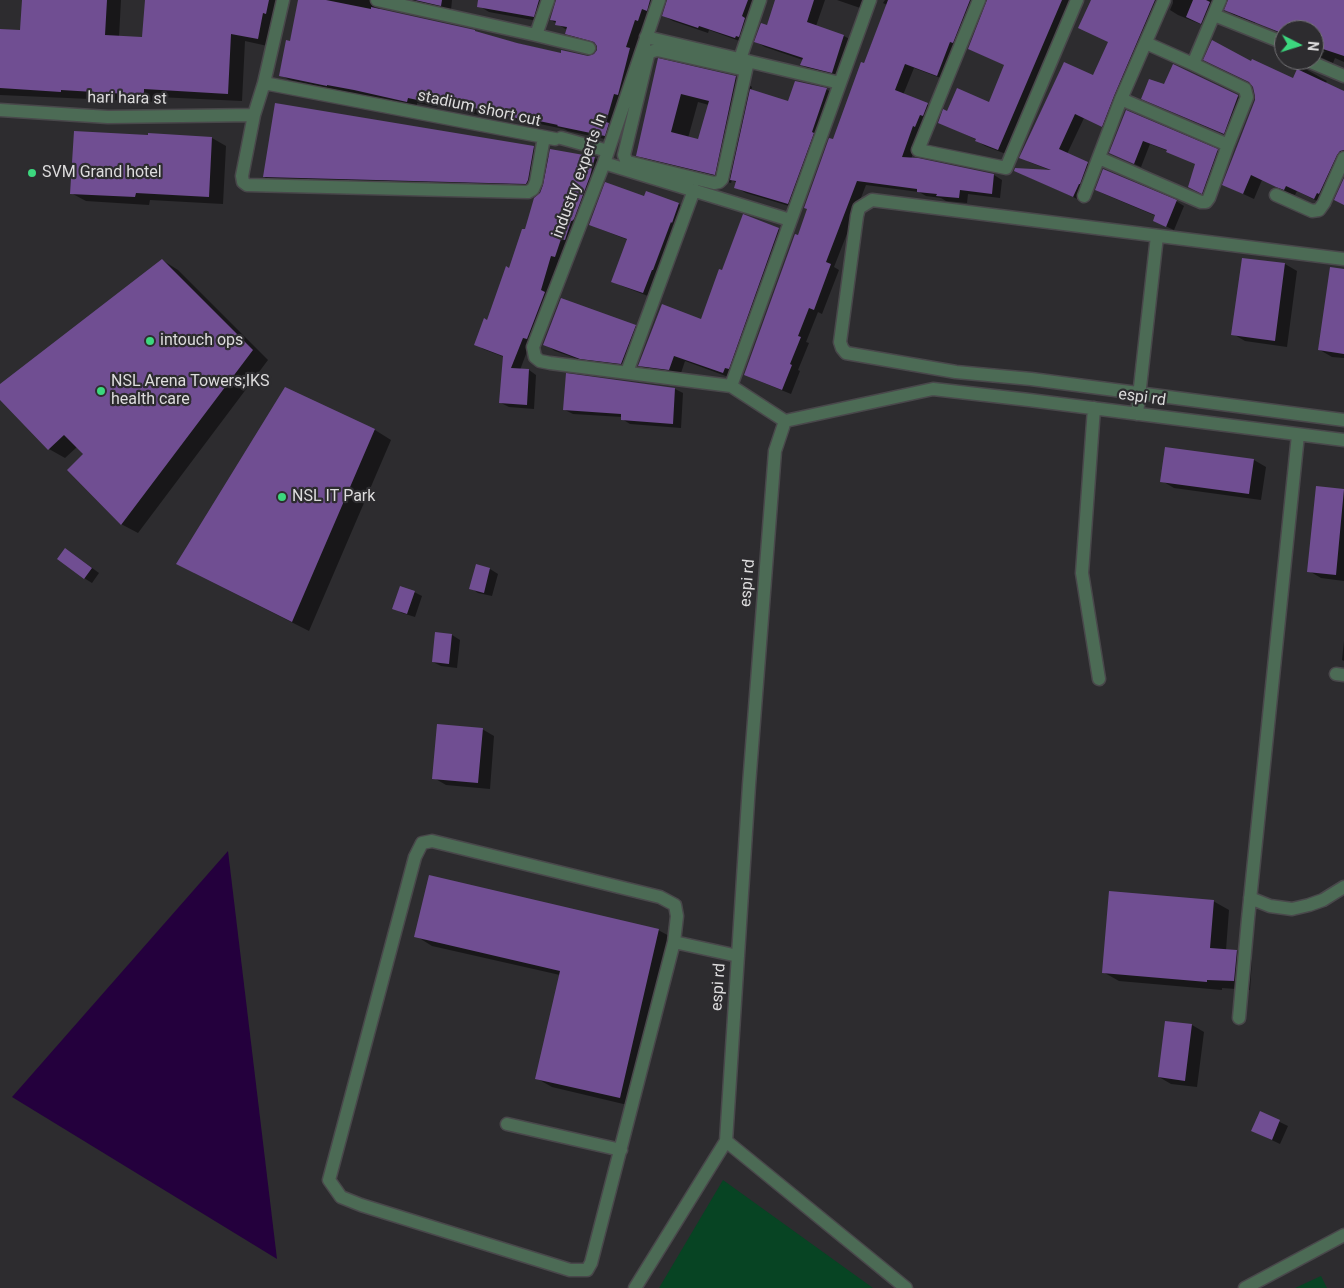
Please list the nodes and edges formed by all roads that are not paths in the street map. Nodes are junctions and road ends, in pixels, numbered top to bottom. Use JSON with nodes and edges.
{"nodes":[{"id":1,"x":283,"y":0,"type":"edge"},
{"id":2,"x":377,"y":0,"type":"edge"},
{"id":3,"x":548,"y":0,"type":"edge"},
{"id":4,"x":659,"y":0,"type":"edge"},
{"id":5,"x":760,"y":0,"type":"edge"},
{"id":6,"x":870,"y":0,"type":"edge"},
{"id":7,"x":978,"y":0,"type":"edge"},
{"id":8,"x":1077,"y":0,"type":"edge"},
{"id":9,"x":1164,"y":0,"type":"edge"},
{"id":10,"x":1220,"y":0,"type":"edge"},
{"id":11,"x":401,"y":2,"type":"edge"},
{"id":12,"x":1214,"y":15,"type":"junction"},
{"id":13,"x":536,"y":35,"type":"junction"},
{"id":14,"x":646,"y":37,"type":"junction"},
{"id":15,"x":1274,"y":39,"type":"edge"},
{"id":16,"x":1146,"y":43,"type":"junction"},
{"id":17,"x":589,"y":48,"type":"dead end"},
{"id":18,"x":745,"y":63,"type":"junction"},
{"id":19,"x":1193,"y":64,"type":"junction"},
{"id":20,"x":1324,"y":68,"type":"edge"},
{"id":21,"x":1344,"y":76,"type":"edge"},
{"id":22,"x":264,"y":83,"type":"junction"},
{"id":23,"x":840,"y":83,"type":"junction"},
{"id":24,"x":1121,"y":99,"type":"junction"},
{"id":25,"x":0,"y":110,"type":"edge"},
{"id":26,"x":254,"y":115,"type":"junction"},
{"id":27,"x":553,"y":138,"type":"junction"},
{"id":28,"x":1228,"y":145,"type":"junction"},
{"id":29,"x":606,"y":157,"type":"junction"},
{"id":30,"x":1099,"y":158,"type":"junction"},
{"id":31,"x":1344,"y":158,"type":"edge"},
{"id":32,"x":719,"y":182,"type":"junction"},
{"id":33,"x":694,"y":190,"type":"junction"},
{"id":34,"x":1276,"y":195,"type":"dead end"},
{"id":35,"x":1084,"y":196,"type":"dead end"},
{"id":36,"x":715,"y":197,"type":"junction"},
{"id":37,"x":790,"y":220,"type":"junction"},
{"id":38,"x":1157,"y":236,"type":"junction"},
{"id":39,"x":1344,"y":259,"type":"edge"},
{"id":40,"x":627,"y":372,"type":"junction"},
{"id":41,"x":956,"y":372,"type":"junction"},
{"id":42,"x":1031,"y":379,"type":"junction"},
{"id":43,"x":731,"y":386,"type":"junction"},
{"id":44,"x":953,"y":392,"type":"junction"},
{"id":45,"x":1139,"y":393,"type":"junction"},
{"id":46,"x":1030,"y":400,"type":"junction"},
{"id":47,"x":1094,"y":408,"type":"junction"},
{"id":48,"x":1250,"y":408,"type":"junction"},
{"id":49,"x":1275,"y":411,"type":"junction"},
{"id":50,"x":1136,"y":414,"type":"junction"},
{"id":51,"x":1344,"y":420,"type":"edge"},
{"id":52,"x":785,"y":421,"type":"junction"},
{"id":53,"x":1248,"y":428,"type":"junction"},
{"id":54,"x":1272,"y":431,"type":"junction"},
{"id":55,"x":1298,"y":435,"type":"junction"},
{"id":56,"x":1344,"y":440,"type":"edge"},
{"id":57,"x":1099,"y":679,"type":"dead end"},
{"id":58,"x":1344,"y":888,"type":"edge"},
{"id":59,"x":1250,"y":898,"type":"junction"},
{"id":60,"x":674,"y":942,"type":"junction"},
{"id":61,"x":738,"y":956,"type":"junction"},
{"id":62,"x":1239,"y":1018,"type":"dead end"},
{"id":63,"x":507,"y":1124,"type":"dead end"},
{"id":64,"x":726,"y":1141,"type":"junction"},
{"id":65,"x":621,"y":1150,"type":"junction"},
{"id":66,"x":1344,"y":1235,"type":"edge"},
{"id":67,"x":635,"y":1288,"type":"edge"},
{"id":68,"x":906,"y":1288,"type":"edge"},
{"id":69,"x":1245,"y":1288,"type":"edge"}],
"edges":[{"from":1,"to":22,"type":"street"},
{"from":2,"to":11,"type":"street"},
{"from":3,"to":13,"type":"street"},
{"from":4,"to":14,"type":"street","name":"industry experts ln"},
{"from":5,"to":18,"type":"street"},
{"from":6,"to":23,"type":"street"},
{"from":7,"to":8,"type":"street"},
{"from":9,"to":16,"type":"street"},
{"from":10,"to":12,"type":"street"},
{"from":11,"to":13,"type":"street"},
{"from":12,"to":15,"type":"street"},
{"from":12,"to":19,"type":"street"},
{"from":13,"to":17,"type":"street"},
{"from":14,"to":18,"type":"street"},
{"from":14,"to":29,"type":"street","name":"industry experts ln"},
{"from":16,"to":19,"type":"street"},
{"from":16,"to":24,"type":"street"},
{"from":18,"to":23,"type":"street"},
{"from":18,"to":32,"type":"street"},
{"from":18,"to":32,"type":"street"},
{"from":19,"to":28,"type":"street"},
{"from":20,"to":21,"type":"street"},
{"from":22,"to":26,"type":"street"},
{"from":22,"to":27,"type":"street","name":"stadium short cut"},
{"from":23,"to":37,"type":"street"},
{"from":24,"to":28,"type":"street"},
{"from":24,"to":30,"type":"street"},
{"from":25,"to":26,"type":"street","name":"hari hara st"},
{"from":26,"to":27,"type":"street","name":"stadium short cut"},
{"from":27,"to":29,"type":"street"},
{"from":28,"to":30,"type":"street"},
{"from":29,"to":33,"type":"street"},
{"from":29,"to":40,"type":"street","name":"industry experts ln"},
{"from":30,"to":35,"type":"street"},
{"from":31,"to":34,"type":"street"},
{"from":32,"to":36,"type":"street"},
{"from":33,"to":36,"type":"street"},
{"from":33,"to":40,"type":"street"},
{"from":36,"to":37,"type":"street"},
{"from":37,"to":43,"type":"street"},
{"from":38,"to":39,"type":"street"},
{"from":38,"to":41,"type":"street"},
{"from":38,"to":45,"type":"street"},
{"from":40,"to":43,"type":"street"},
{"from":41,"to":42,"type":"street"},
{"from":41,"to":44,"type":"street"},
{"from":42,"to":45,"type":"street"},
{"from":42,"to":46,"type":"street"},
{"from":43,"to":52,"type":"street"},
{"from":44,"to":46,"type":"street","name":"espi rd"},
{"from":44,"to":52,"type":"street","name":"espi rd"},
{"from":45,"to":48,"type":"street"},
{"from":45,"to":50,"type":"street"},
{"from":46,"to":47,"type":"street","name":"espi rd"},
{"from":47,"to":50,"type":"street","name":"espi rd"},
{"from":47,"to":57,"type":"street"},
{"from":48,"to":49,"type":"street"},
{"from":48,"to":53,"type":"street"},
{"from":49,"to":51,"type":"street"},
{"from":49,"to":54,"type":"street"},
{"from":50,"to":53,"type":"street","name":"espi rd"},
{"from":52,"to":61,"type":"street","name":"espi rd"},
{"from":53,"to":54,"type":"street","name":"espi rd"},
{"from":54,"to":55,"type":"street","name":"espi rd"},
{"from":55,"to":56,"type":"street","name":"espi rd"},
{"from":55,"to":59,"type":"street"},
{"from":58,"to":59,"type":"street"},
{"from":59,"to":62,"type":"street"},
{"from":60,"to":61,"type":"street"},
{"from":60,"to":65,"type":"street"},
{"from":60,"to":65,"type":"street"},
{"from":61,"to":64,"type":"street","name":"espi rd"},
{"from":63,"to":65,"type":"street"},
{"from":64,"to":67,"type":"street","name":"espi rd"},
{"from":64,"to":68,"type":"street"},
{"from":66,"to":69,"type":"street"}]}
